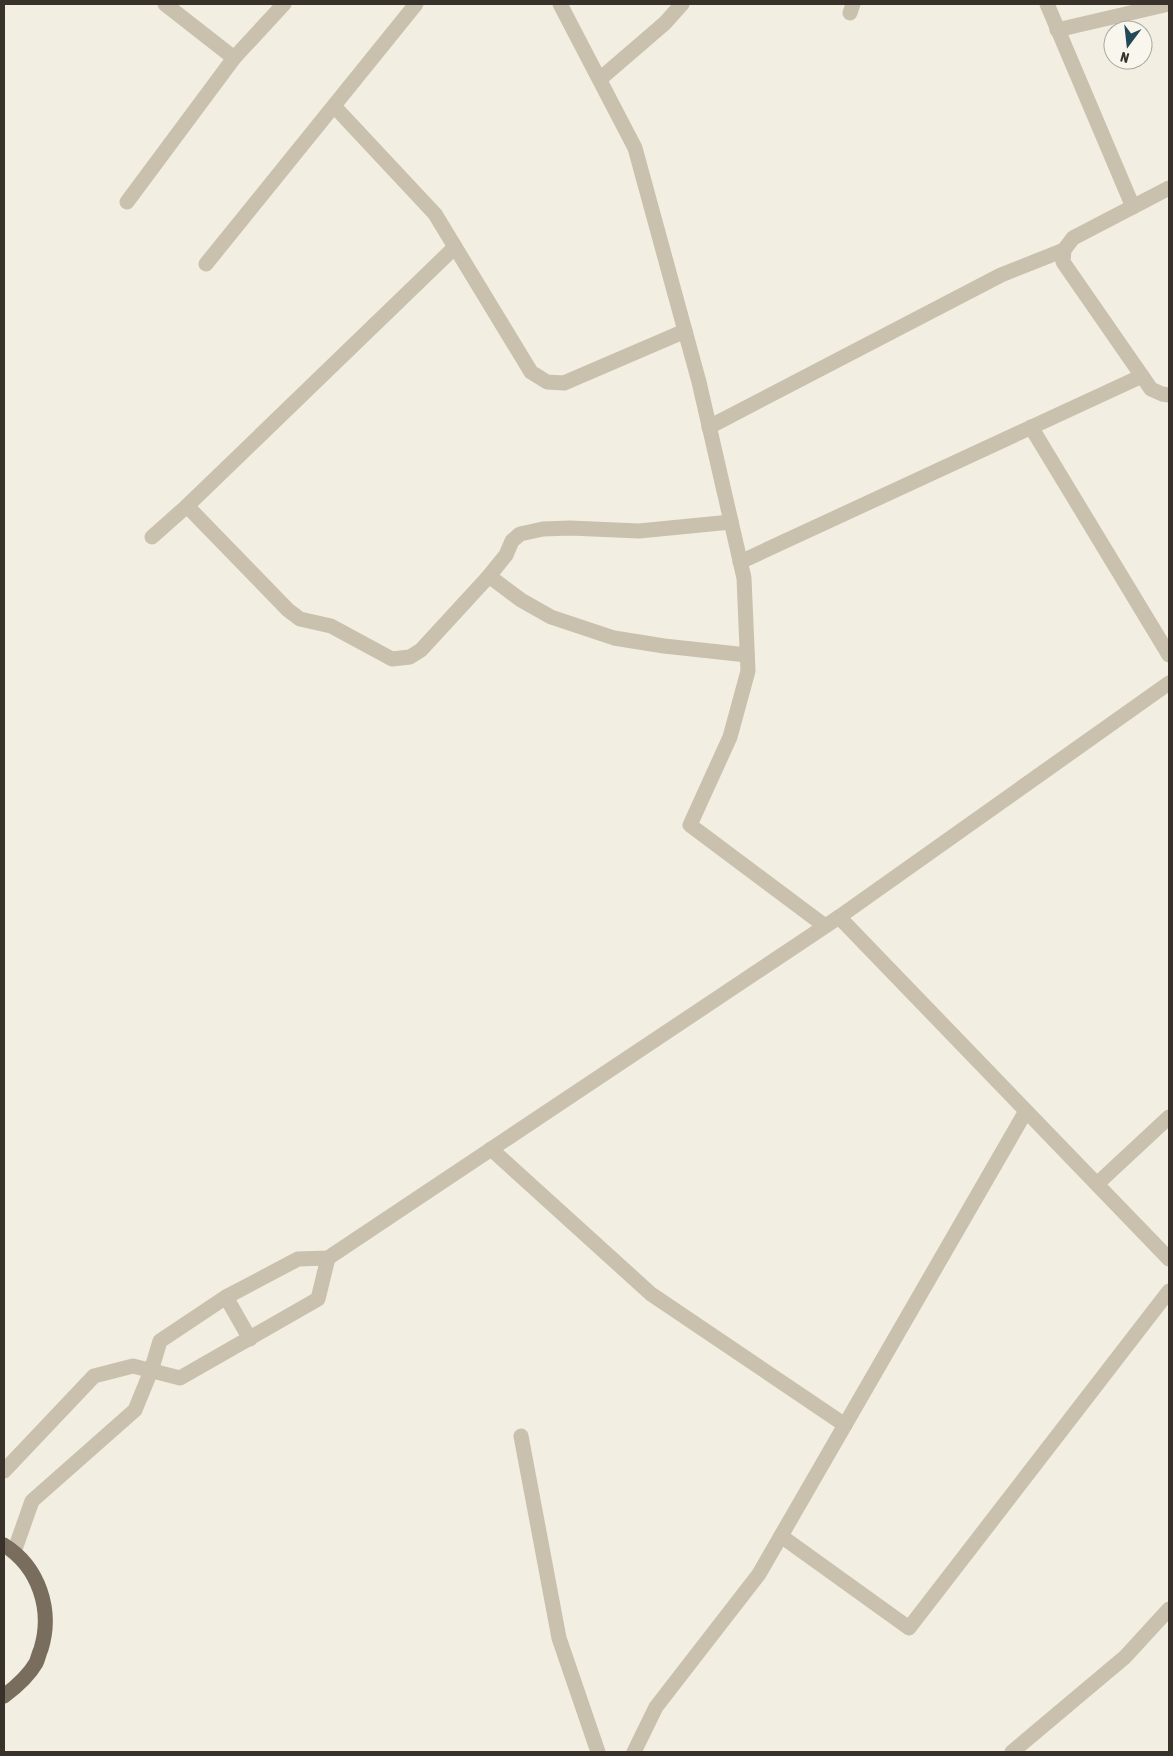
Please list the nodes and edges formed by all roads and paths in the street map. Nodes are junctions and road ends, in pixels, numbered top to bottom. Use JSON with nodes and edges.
{"nodes":[{"id":1,"x":165,"y":4,"type":"edge"},
{"id":2,"x":284,"y":4,"type":"edge"},
{"id":3,"x":416,"y":4,"type":"edge"},
{"id":4,"x":560,"y":4,"type":"edge"},
{"id":5,"x":682,"y":4,"type":"edge"},
{"id":6,"x":1047,"y":4,"type":"edge"},
{"id":7,"x":1169,"y":4,"type":"edge"},
{"id":8,"x":1057,"y":30,"type":"junction"},
{"id":9,"x":234,"y":58,"type":"junction"},
{"id":10,"x":600,"y":79,"type":"junction"},
{"id":11,"x":334,"y":106,"type":"junction"},
{"id":12,"x":1169,"y":188,"type":"edge"},
{"id":13,"x":127,"y":202,"type":"dead end"},
{"id":14,"x":1133,"y":207,"type":"junction"},
{"id":15,"x":455,"y":246,"type":"junction"},
{"id":16,"x":1064,"y":250,"type":"junction"},
{"id":17,"x":206,"y":264,"type":"dead end"},
{"id":18,"x":685,"y":331,"type":"junction"},
{"id":19,"x":1142,"y":376,"type":"junction"},
{"id":20,"x":1169,"y":395,"type":"edge"},
{"id":21,"x":1031,"y":427,"type":"junction"},
{"id":22,"x":709,"y":428,"type":"junction"},
{"id":23,"x":187,"y":506,"type":"junction"},
{"id":24,"x":731,"y":522,"type":"junction"},
{"id":25,"x":152,"y":537,"type":"dead end"},
{"id":26,"x":740,"y":562,"type":"junction"},
{"id":27,"x":489,"y":576,"type":"junction"},
{"id":28,"x":1169,"y":654,"type":"edge"},
{"id":29,"x":747,"y":655,"type":"junction"},
{"id":30,"x":1169,"y":683,"type":"edge"},
{"id":31,"x":839,"y":917,"type":"junction"},
{"id":32,"x":825,"y":926,"type":"junction"},
{"id":33,"x":1026,"y":1111,"type":"junction"},
{"id":34,"x":1169,"y":1117,"type":"edge"},
{"id":35,"x":491,"y":1149,"type":"junction"},
{"id":36,"x":1097,"y":1184,"type":"junction"},
{"id":37,"x":328,"y":1258,"type":"junction"},
{"id":38,"x":1169,"y":1259,"type":"edge"},
{"id":39,"x":1169,"y":1291,"type":"edge"},
{"id":40,"x":226,"y":1297,"type":"junction"},
{"id":41,"x":250,"y":1339,"type":"junction"},
{"id":42,"x":151,"y":1371,"type":"junction"},
{"id":43,"x":845,"y":1425,"type":"junction"},
{"id":44,"x":521,"y":1436,"type":"dead end"},
{"id":45,"x":4,"y":1471,"type":"edge"},
{"id":46,"x":781,"y":1536,"type":"junction"},
{"id":47,"x":9,"y":1548,"type":"edge"},
{"id":48,"x":1169,"y":1608,"type":"edge"},
{"id":49,"x":4,"y":1696,"type":"edge"},
{"id":50,"x":598,"y":1752,"type":"edge"},
{"id":51,"x":634,"y":1752,"type":"edge"},
{"id":52,"x":1012,"y":1752,"type":"edge"}],
"edges":[{"from":1,"to":9,"type":"street"},
{"from":2,"to":9,"type":"street"},
{"from":3,"to":11,"type":"street"},
{"from":4,"to":10,"type":"street"},
{"from":5,"to":10,"type":"street"},
{"from":6,"to":8,"type":"street"},
{"from":7,"to":8,"type":"street"},
{"from":8,"to":14,"type":"street"},
{"from":9,"to":13,"type":"street"},
{"from":10,"to":18,"type":"street"},
{"from":11,"to":15,"type":"street"},
{"from":11,"to":17,"type":"street"},
{"from":12,"to":14,"type":"street"},
{"from":14,"to":16,"type":"street"},
{"from":15,"to":18,"type":"street"},
{"from":15,"to":23,"type":"street"},
{"from":16,"to":19,"type":"street"},
{"from":16,"to":22,"type":"street"},
{"from":18,"to":22,"type":"street"},
{"from":19,"to":20,"type":"street"},
{"from":19,"to":21,"type":"street"},
{"from":21,"to":26,"type":"street"},
{"from":21,"to":28,"type":"street"},
{"from":22,"to":24,"type":"street"},
{"from":23,"to":25,"type":"street"},
{"from":23,"to":27,"type":"street"},
{"from":24,"to":26,"type":"street"},
{"from":24,"to":27,"type":"street"},
{"from":26,"to":29,"type":"street"},
{"from":27,"to":29,"type":"street"},
{"from":29,"to":32,"type":"street"},
{"from":30,"to":31,"type":"street"},
{"from":31,"to":32,"type":"street"},
{"from":31,"to":33,"type":"street"},
{"from":32,"to":35,"type":"street"},
{"from":33,"to":36,"type":"street"},
{"from":33,"to":43,"type":"street"},
{"from":34,"to":36,"type":"street"},
{"from":35,"to":37,"type":"street"},
{"from":35,"to":43,"type":"street"},
{"from":36,"to":38,"type":"street"},
{"from":37,"to":40,"type":"street"},
{"from":37,"to":41,"type":"street"},
{"from":39,"to":46,"type":"street"},
{"from":40,"to":41,"type":"street"},
{"from":40,"to":42,"type":"street"},
{"from":41,"to":42,"type":"street"},
{"from":42,"to":45,"type":"street"},
{"from":42,"to":47,"type":"street"},
{"from":43,"to":46,"type":"street"},
{"from":44,"to":50,"type":"street"},
{"from":46,"to":51,"type":"street"},
{"from":47,"to":49,"type":"main road"},
{"from":48,"to":52,"type":"street"}]}
